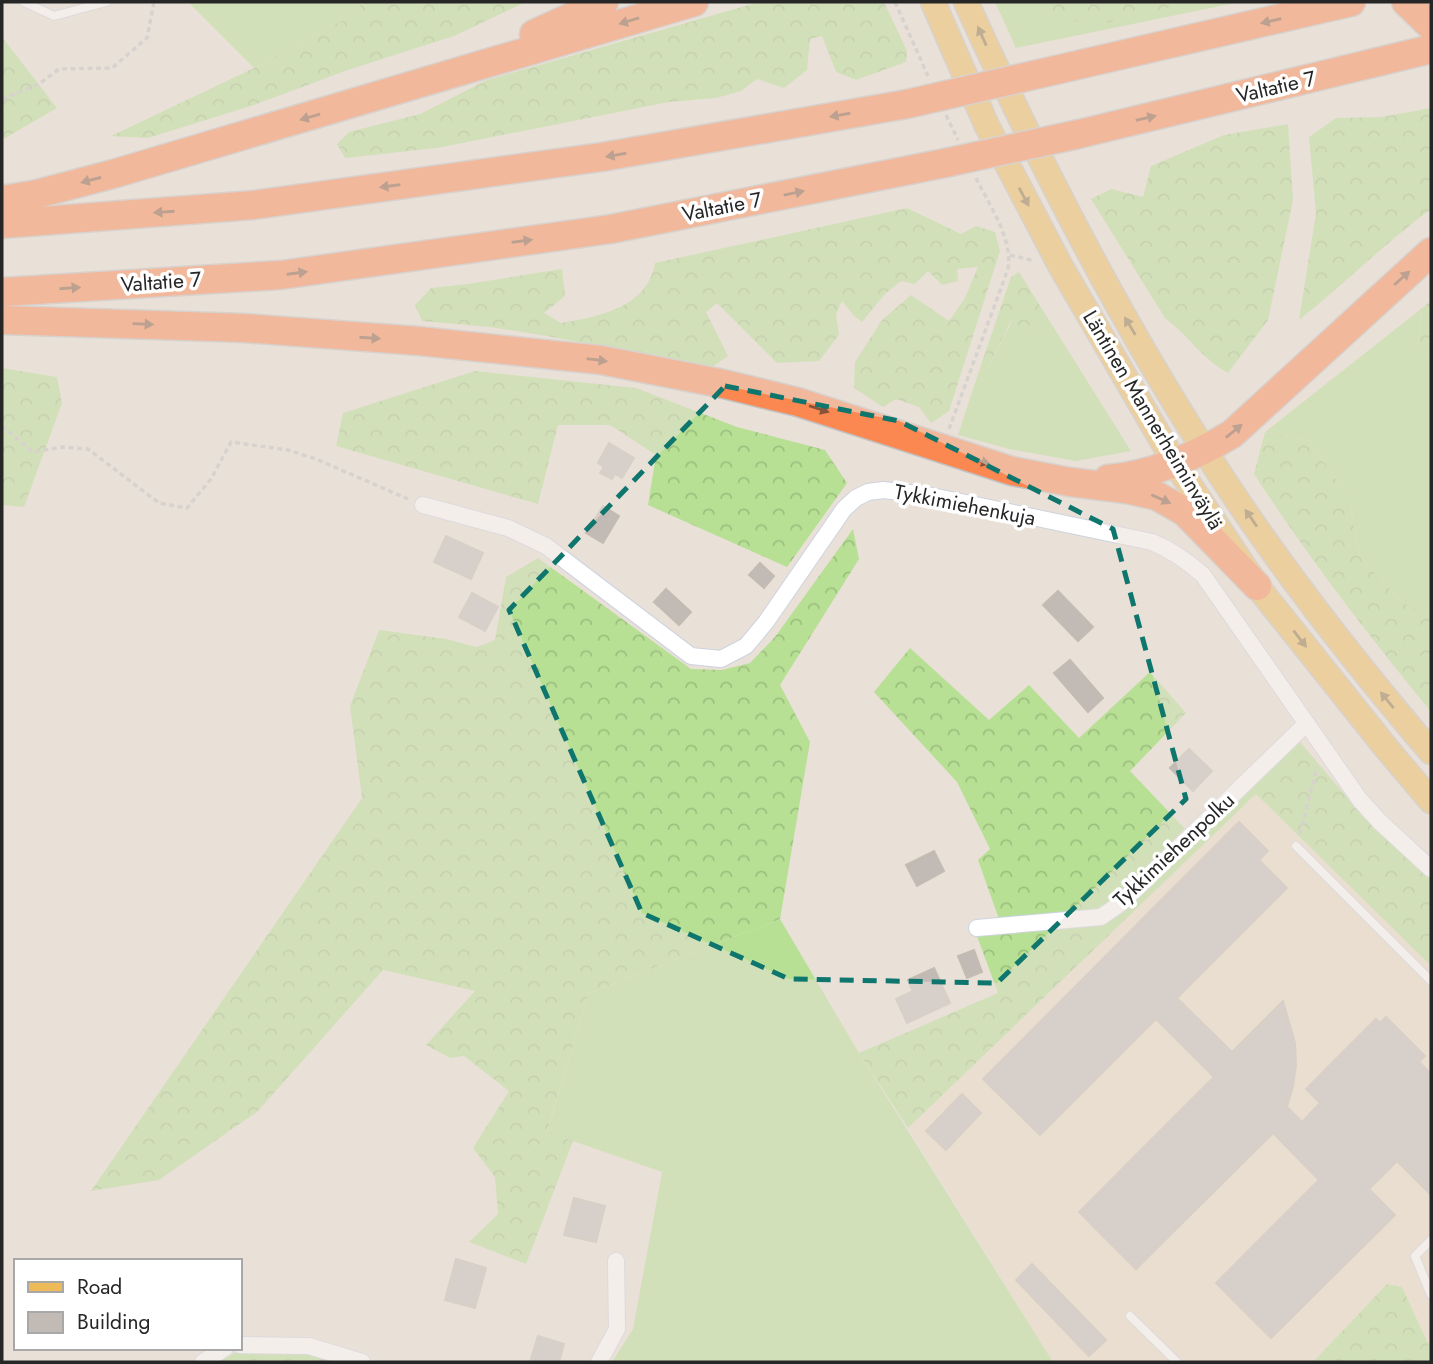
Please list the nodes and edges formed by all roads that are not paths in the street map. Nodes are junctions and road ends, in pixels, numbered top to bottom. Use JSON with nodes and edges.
{"nodes":[{"id":1,"x":24,"y":2,"type":"edge"},
{"id":2,"x":106,"y":2,"type":"edge"},
{"id":3,"x":604,"y":2,"type":"edge"},
{"id":4,"x":694,"y":2,"type":"edge"},
{"id":5,"x":933,"y":2,"type":"edge"},
{"id":6,"x":966,"y":2,"type":"edge"},
{"id":7,"x":1405,"y":2,"type":"edge"},
{"id":8,"x":1344,"y":4,"type":"edge"},
{"id":9,"x":1431,"y":26,"type":"edge"},
{"id":10,"x":1431,"y":49,"type":"edge"},
{"id":11,"x":375,"y":97,"type":"junction"},
{"id":12,"x":2,"y":200,"type":"edge"},
{"id":13,"x":2,"y":224,"type":"edge"},
{"id":14,"x":1431,"y":252,"type":"edge"},
{"id":15,"x":2,"y":292,"type":"edge"},
{"id":16,"x":2,"y":320,"type":"edge"},
{"id":17,"x":1204,"y":451,"type":"junction"},
{"id":18,"x":1175,"y":463,"type":"junction"},
{"id":19,"x":1070,"y":482,"type":"junction"},
{"id":20,"x":423,"y":505,"type":"road end"},
{"id":21,"x":1257,"y":586,"type":"junction"},
{"id":22,"x":1306,"y":724,"type":"junction"},
{"id":23,"x":1431,"y":752,"type":"edge"},
{"id":24,"x":1431,"y":801,"type":"edge"},
{"id":25,"x":1296,"y":846,"type":"road end"},
{"id":26,"x":1431,"y":869,"type":"edge"},
{"id":27,"x":976,"y":928,"type":"dead end"},
{"id":28,"x":1431,"y":981,"type":"edge"},
{"id":29,"x":1431,"y":1240,"type":"edge"},
{"id":30,"x":616,"y":1261,"type":"dead end"},
{"id":31,"x":1431,"y":1295,"type":"edge"},
{"id":32,"x":1130,"y":1316,"type":"dead end"},
{"id":33,"x":242,"y":1345,"type":"edge"},
{"id":34,"x":222,"y":1350,"type":"edge"},
{"id":35,"x":203,"y":1362,"type":"edge"},
{"id":36,"x":362,"y":1362,"type":"edge"},
{"id":37,"x":599,"y":1362,"type":"edge"},
{"id":38,"x":1177,"y":1362,"type":"edge"}],
"edges":[{"from":1,"to":2,"type":"lane"},
{"from":3,"to":11,"type":"highway"},
{"from":4,"to":11,"type":"highway","one_way":true},
{"from":5,"to":18,"type":"main road","name":"Läntinen Mannerheiminväylä","one_way":true},
{"from":17,"to":6,"type":"main road","name":"Läntinen Mannerheiminväylä","one_way":true},
{"from":7,"to":9,"type":"highway"},
{"from":8,"to":13,"type":"highway","one_way":true,"bridge":true},
{"from":15,"to":10,"type":"highway","name":"Valtatie 7","one_way":true,"bridge":true},
{"from":11,"to":12,"type":"highway","one_way":true},
{"from":17,"to":14,"type":"highway","one_way":true},
{"from":16,"to":19,"type":"highway","one_way":true},
{"from":17,"to":18,"type":"highway"},
{"from":23,"to":17,"type":"main road","name":"Läntinen Mannerheiminväylä","one_way":true},
{"from":18,"to":19,"type":"highway"},
{"from":18,"to":21,"type":"main road","name":"Läntinen Mannerheiminväylä"},
{"from":19,"to":21,"type":"highway","one_way":true},
{"from":20,"to":22,"type":"street","name":"Tykkimiehenkuja"},
{"from":21,"to":24,"type":"main road","name":"Läntinen Mannerheiminväylä","one_way":true},
{"from":22,"to":26,"type":"street","name":"Tykkimiehenkuja"},
{"from":22,"to":27,"type":"street","name":"Tykkimiehenpolku"},
{"from":25,"to":28,"type":"lane"},
{"from":29,"to":31,"type":"lane"},
{"from":30,"to":37,"type":"street"},
{"from":32,"to":38,"type":"lane"},
{"from":33,"to":36,"type":"street"},
{"from":34,"to":35,"type":"street"}]}
